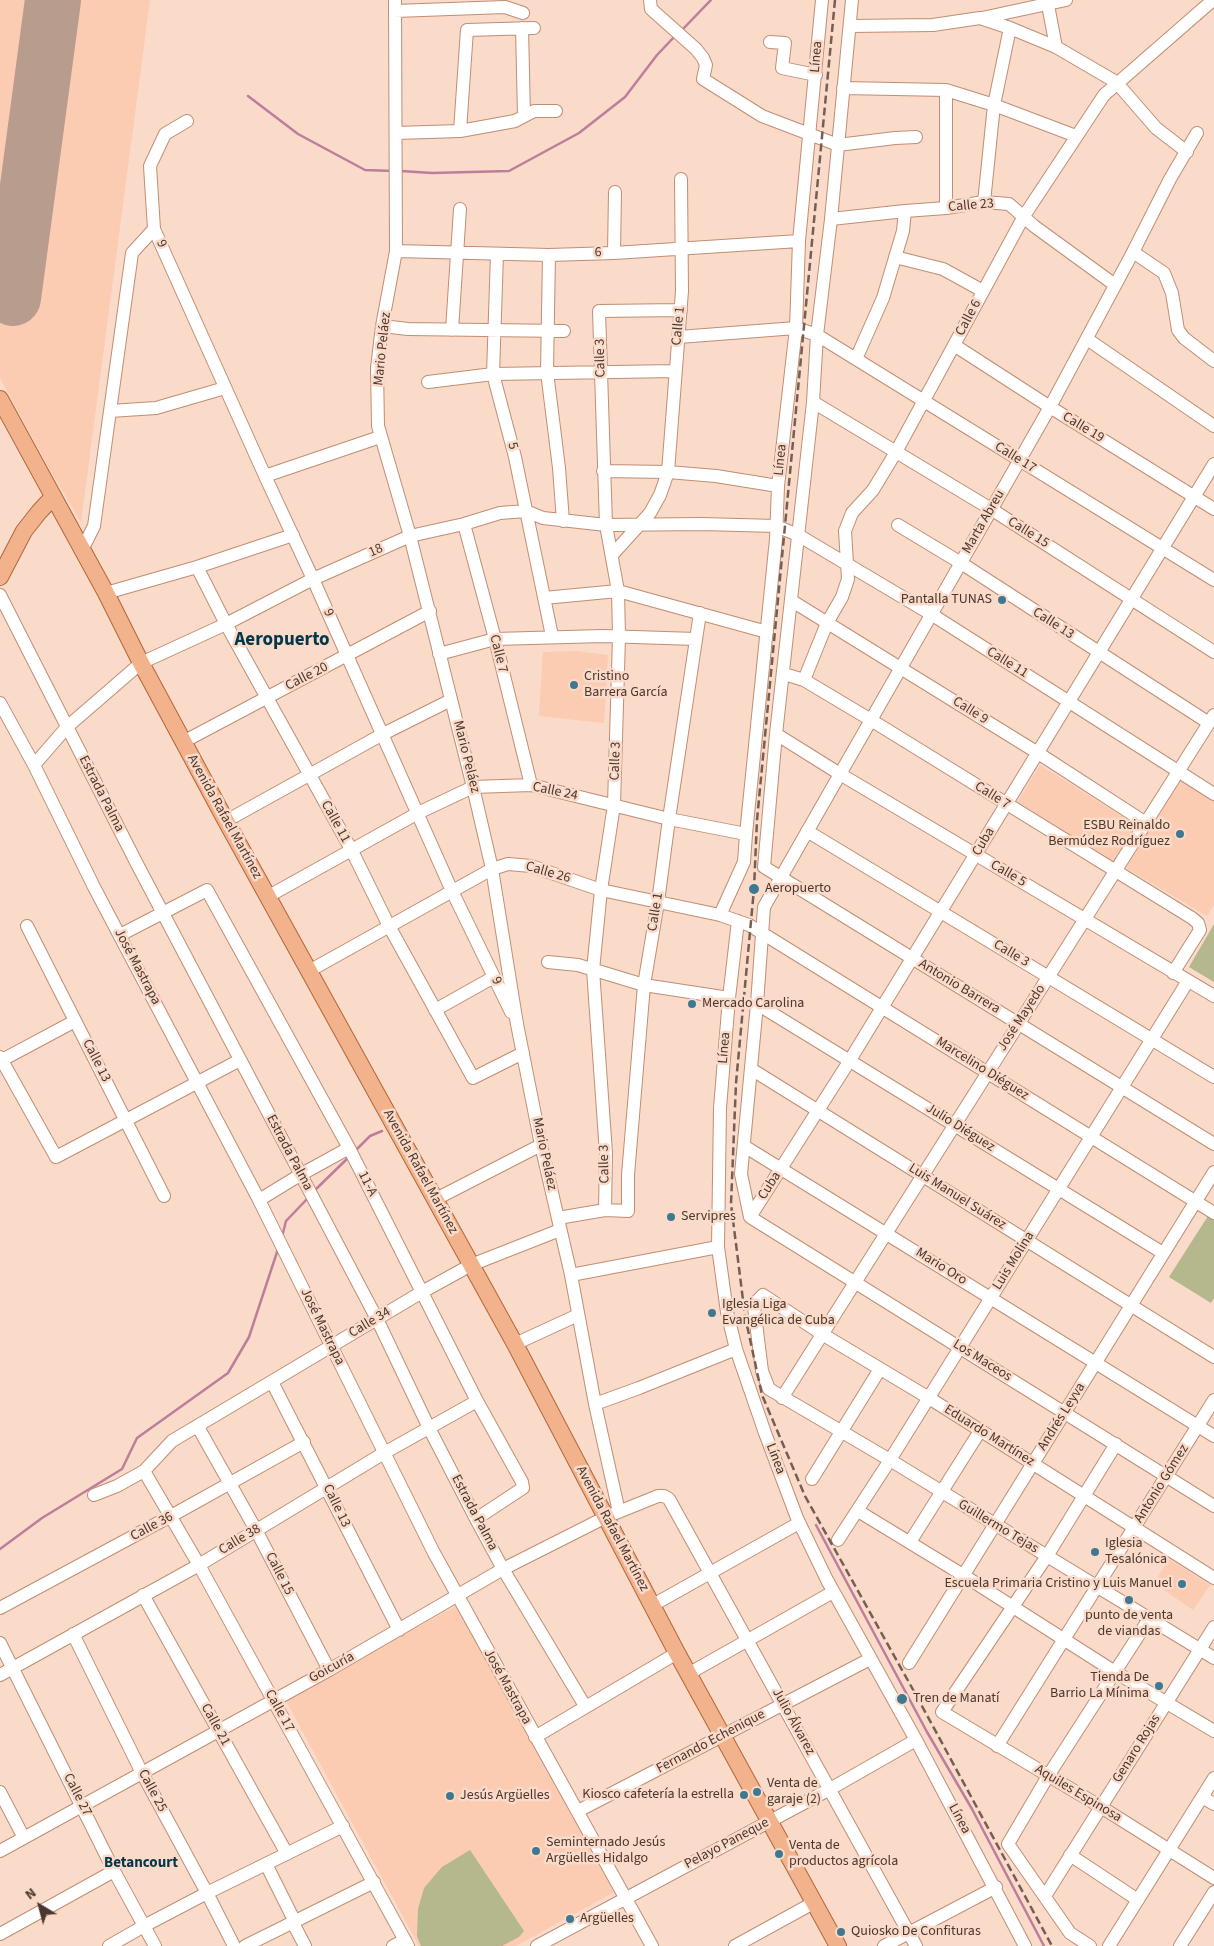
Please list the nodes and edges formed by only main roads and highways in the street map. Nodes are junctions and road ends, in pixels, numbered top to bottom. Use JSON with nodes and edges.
{"nodes":[{"id":1,"x":0,"y":399,"type":"edge"},
{"id":2,"x":53,"y":497,"type":"junction"},
{"id":3,"x":0,"y":577,"type":"edge"},
{"id":4,"x":838,"y":1946,"type":"edge"}],
"edges":[{"from":1,"to":2,"type":"main road","name":"Avenida Rafael Martínez"},
{"from":2,"to":3,"type":"main road"},
{"from":2,"to":4,"type":"main road","name":"Avenida Rafael Martínez"}]}
